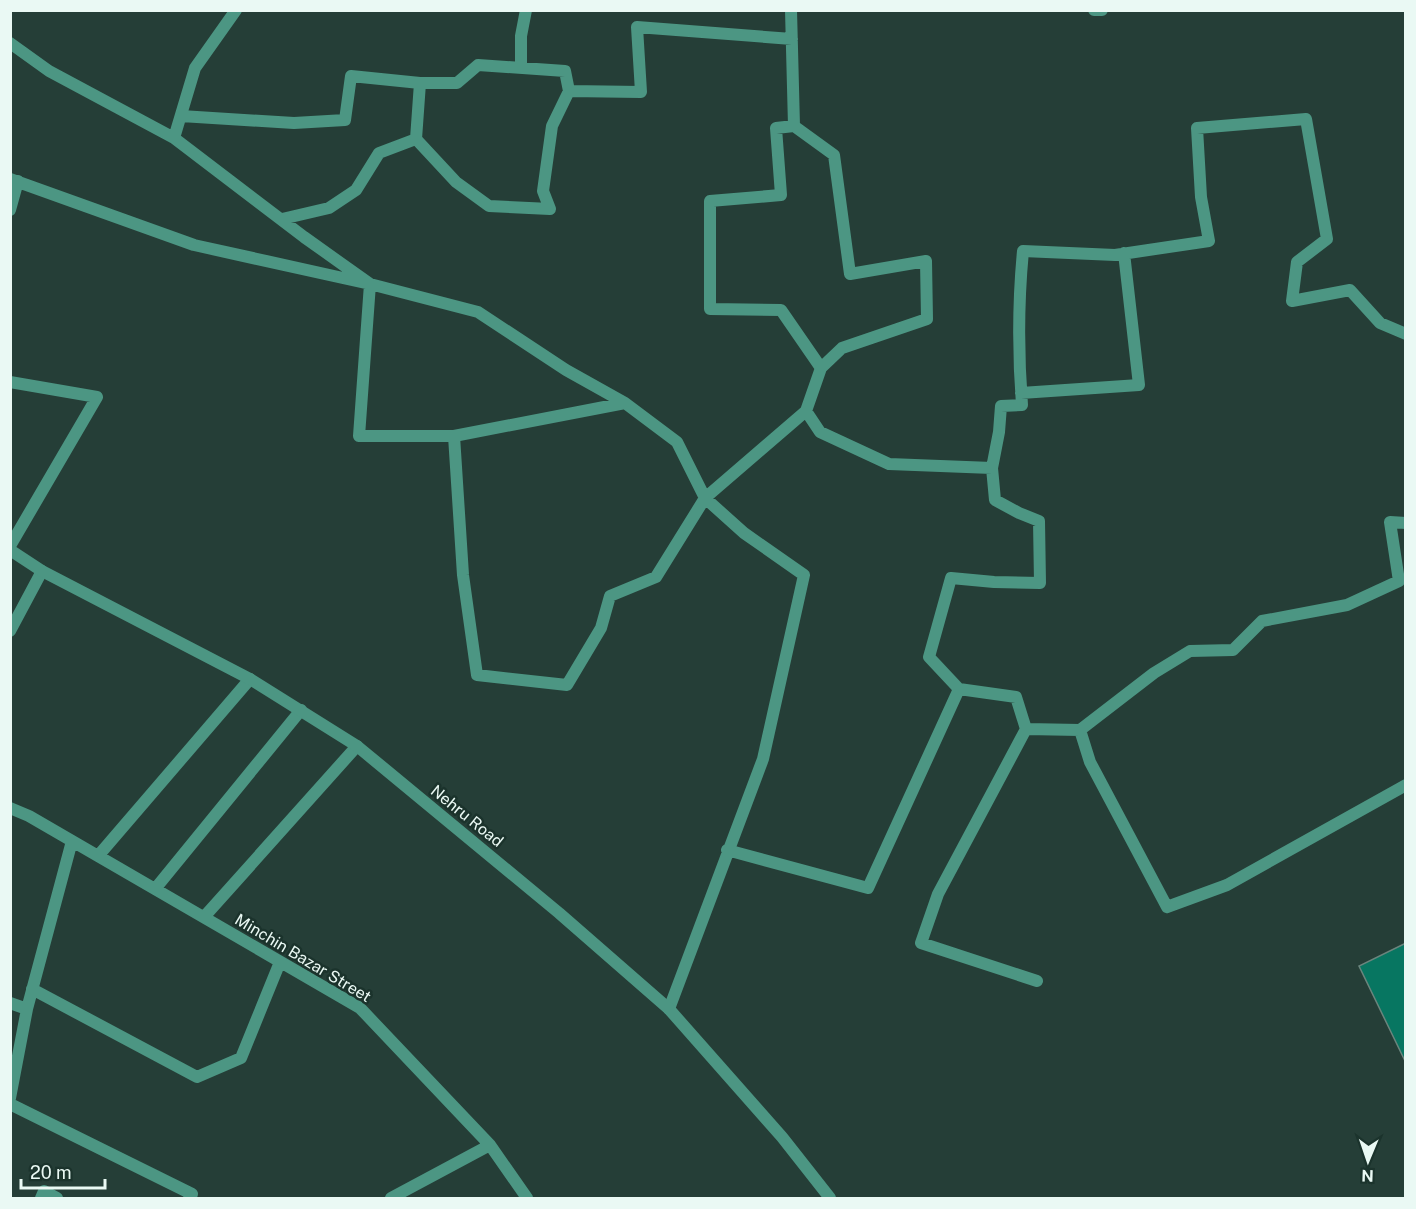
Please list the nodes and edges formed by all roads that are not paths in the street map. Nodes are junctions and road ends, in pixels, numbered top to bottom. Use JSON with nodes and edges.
{"nodes":[{"id":1,"x":236,"y":10,"type":"edge"},
{"id":2,"x":526,"y":10,"type":"edge"},
{"id":3,"x":791,"y":10,"type":"edge"},
{"id":4,"x":1094,"y":10,"type":"edge"},
{"id":5,"x":1102,"y":10,"type":"edge"},
{"id":6,"x":792,"y":39,"type":"junction"},
{"id":7,"x":10,"y":44,"type":"edge"},
{"id":8,"x":521,"y":68,"type":"junction"},
{"id":9,"x":420,"y":83,"type":"junction"},
{"id":10,"x":569,"y":91,"type":"junction"},
{"id":11,"x":181,"y":116,"type":"junction"},
{"id":12,"x":794,"y":126,"type":"junction"},
{"id":13,"x":174,"y":138,"type":"junction"},
{"id":14,"x":416,"y":139,"type":"junction"},
{"id":15,"x":14,"y":180,"type":"edge"},
{"id":16,"x":10,"y":210,"type":"edge"},
{"id":17,"x":282,"y":219,"type":"junction"},
{"id":18,"x":1124,"y":254,"type":"junction"},
{"id":19,"x":370,"y":284,"type":"junction"},
{"id":20,"x":1406,"y":334,"type":"edge"},
{"id":21,"x":821,"y":368,"type":"junction"},
{"id":22,"x":10,"y":382,"type":"edge"},
{"id":23,"x":1021,"y":393,"type":"junction"},
{"id":24,"x":625,"y":403,"type":"junction"},
{"id":25,"x":806,"y":411,"type":"junction"},
{"id":26,"x":454,"y":436,"type":"junction"},
{"id":27,"x":992,"y":468,"type":"junction"},
{"id":28,"x":705,"y":498,"type":"junction"},
{"id":29,"x":1406,"y":523,"type":"edge"},
{"id":30,"x":10,"y":546,"type":"edge"},
{"id":31,"x":10,"y":550,"type":"edge"},
{"id":32,"x":42,"y":571,"type":"junction"},
{"id":33,"x":10,"y":632,"type":"edge"},
{"id":34,"x":250,"y":679,"type":"junction"},
{"id":35,"x":959,"y":689,"type":"junction"},
{"id":36,"x":301,"y":710,"type":"junction"},
{"id":37,"x":1026,"y":729,"type":"junction"},
{"id":38,"x":1080,"y":730,"type":"junction"},
{"id":39,"x":357,"y":746,"type":"junction"},
{"id":40,"x":1406,"y":785,"type":"edge"},
{"id":41,"x":10,"y":808,"type":"edge"},
{"id":42,"x":72,"y":841,"type":"junction"},
{"id":43,"x":728,"y":850,"type":"junction"},
{"id":44,"x":98,"y":856,"type":"junction"},
{"id":45,"x":155,"y":889,"type":"junction"},
{"id":46,"x":204,"y":917,"type":"junction"},
{"id":47,"x":280,"y":962,"type":"junction"},
{"id":48,"x":1037,"y":981,"type":"dead end"},
{"id":49,"x":32,"y":989,"type":"junction"},
{"id":50,"x":10,"y":1003,"type":"edge"},
{"id":51,"x":27,"y":1009,"type":"junction"},
{"id":52,"x":669,"y":1009,"type":"junction"},
{"id":53,"x":10,"y":1098,"type":"edge"},
{"id":54,"x":10,"y":1104,"type":"edge"},
{"id":55,"x":489,"y":1145,"type":"junction"},
{"id":56,"x":41,"y":1198,"type":"edge"},
{"id":57,"x":57,"y":1198,"type":"edge"},
{"id":58,"x":189,"y":1198,"type":"edge"},
{"id":59,"x":391,"y":1198,"type":"edge"},
{"id":60,"x":527,"y":1198,"type":"edge"},
{"id":61,"x":830,"y":1198,"type":"edge"}],
"edges":[{"from":1,"to":11,"type":"street"},
{"from":2,"to":8,"type":"street"},
{"from":3,"to":6,"type":"street"},
{"from":4,"to":5,"type":"street"},
{"from":6,"to":10,"type":"street"},
{"from":6,"to":12,"type":"street"},
{"from":7,"to":13,"type":"street"},
{"from":8,"to":9,"type":"street"},
{"from":8,"to":10,"type":"street"},
{"from":9,"to":11,"type":"street"},
{"from":9,"to":14,"type":"street"},
{"from":10,"to":14,"type":"street"},
{"from":11,"to":13,"type":"street"},
{"from":12,"to":21,"type":"street"},
{"from":12,"to":21,"type":"street"},
{"from":13,"to":17,"type":"street"},
{"from":14,"to":17,"type":"street"},
{"from":15,"to":16,"type":"street"},
{"from":15,"to":19,"type":"street"},
{"from":17,"to":19,"type":"street"},
{"from":18,"to":20,"type":"street"},
{"from":18,"to":23,"type":"street"},
{"from":18,"to":23,"type":"street"},
{"from":19,"to":24,"type":"street"},
{"from":19,"to":26,"type":"street"},
{"from":21,"to":25,"type":"street"},
{"from":22,"to":30,"type":"street"},
{"from":23,"to":27,"type":"street"},
{"from":24,"to":26,"type":"street"},
{"from":24,"to":28,"type":"street"},
{"from":25,"to":27,"type":"street"},
{"from":25,"to":28,"type":"street"},
{"from":26,"to":28,"type":"street"},
{"from":27,"to":35,"type":"street"},
{"from":28,"to":43,"type":"street"},
{"from":29,"to":38,"type":"street"},
{"from":31,"to":32,"type":"street","name":"Nehru Road"},
{"from":32,"to":33,"type":"street"},
{"from":32,"to":34,"type":"street","name":"Nehru Road"},
{"from":34,"to":36,"type":"street","name":"Nehru Road"},
{"from":34,"to":44,"type":"street"},
{"from":35,"to":37,"type":"street"},
{"from":35,"to":43,"type":"street"},
{"from":36,"to":39,"type":"street","name":"Nehru Road"},
{"from":36,"to":45,"type":"street"},
{"from":37,"to":38,"type":"street"},
{"from":37,"to":48,"type":"street"},
{"from":38,"to":40,"type":"street"},
{"from":39,"to":46,"type":"street"},
{"from":39,"to":52,"type":"street","name":"Nehru Road"},
{"from":41,"to":42,"type":"street","name":"Minchin Bazar Street"},
{"from":42,"to":44,"type":"street","name":"Minchin Bazar Street"},
{"from":42,"to":49,"type":"street"},
{"from":43,"to":52,"type":"street"},
{"from":44,"to":45,"type":"street","name":"Minchin Bazar Street"},
{"from":45,"to":46,"type":"street","name":"Minchin Bazar Street"},
{"from":46,"to":47,"type":"street","name":"Minchin Bazar Street"},
{"from":47,"to":49,"type":"street"},
{"from":47,"to":55,"type":"street","name":"Minchin Bazar Street"},
{"from":49,"to":51,"type":"street"},
{"from":50,"to":51,"type":"street"},
{"from":51,"to":53,"type":"street"},
{"from":52,"to":61,"type":"street","name":"Nehru Road"},
{"from":54,"to":58,"type":"street"},
{"from":55,"to":59,"type":"street"},
{"from":55,"to":60,"type":"street","name":"Minchin Bazar Street"},
{"from":56,"to":57,"type":"street"}]}
